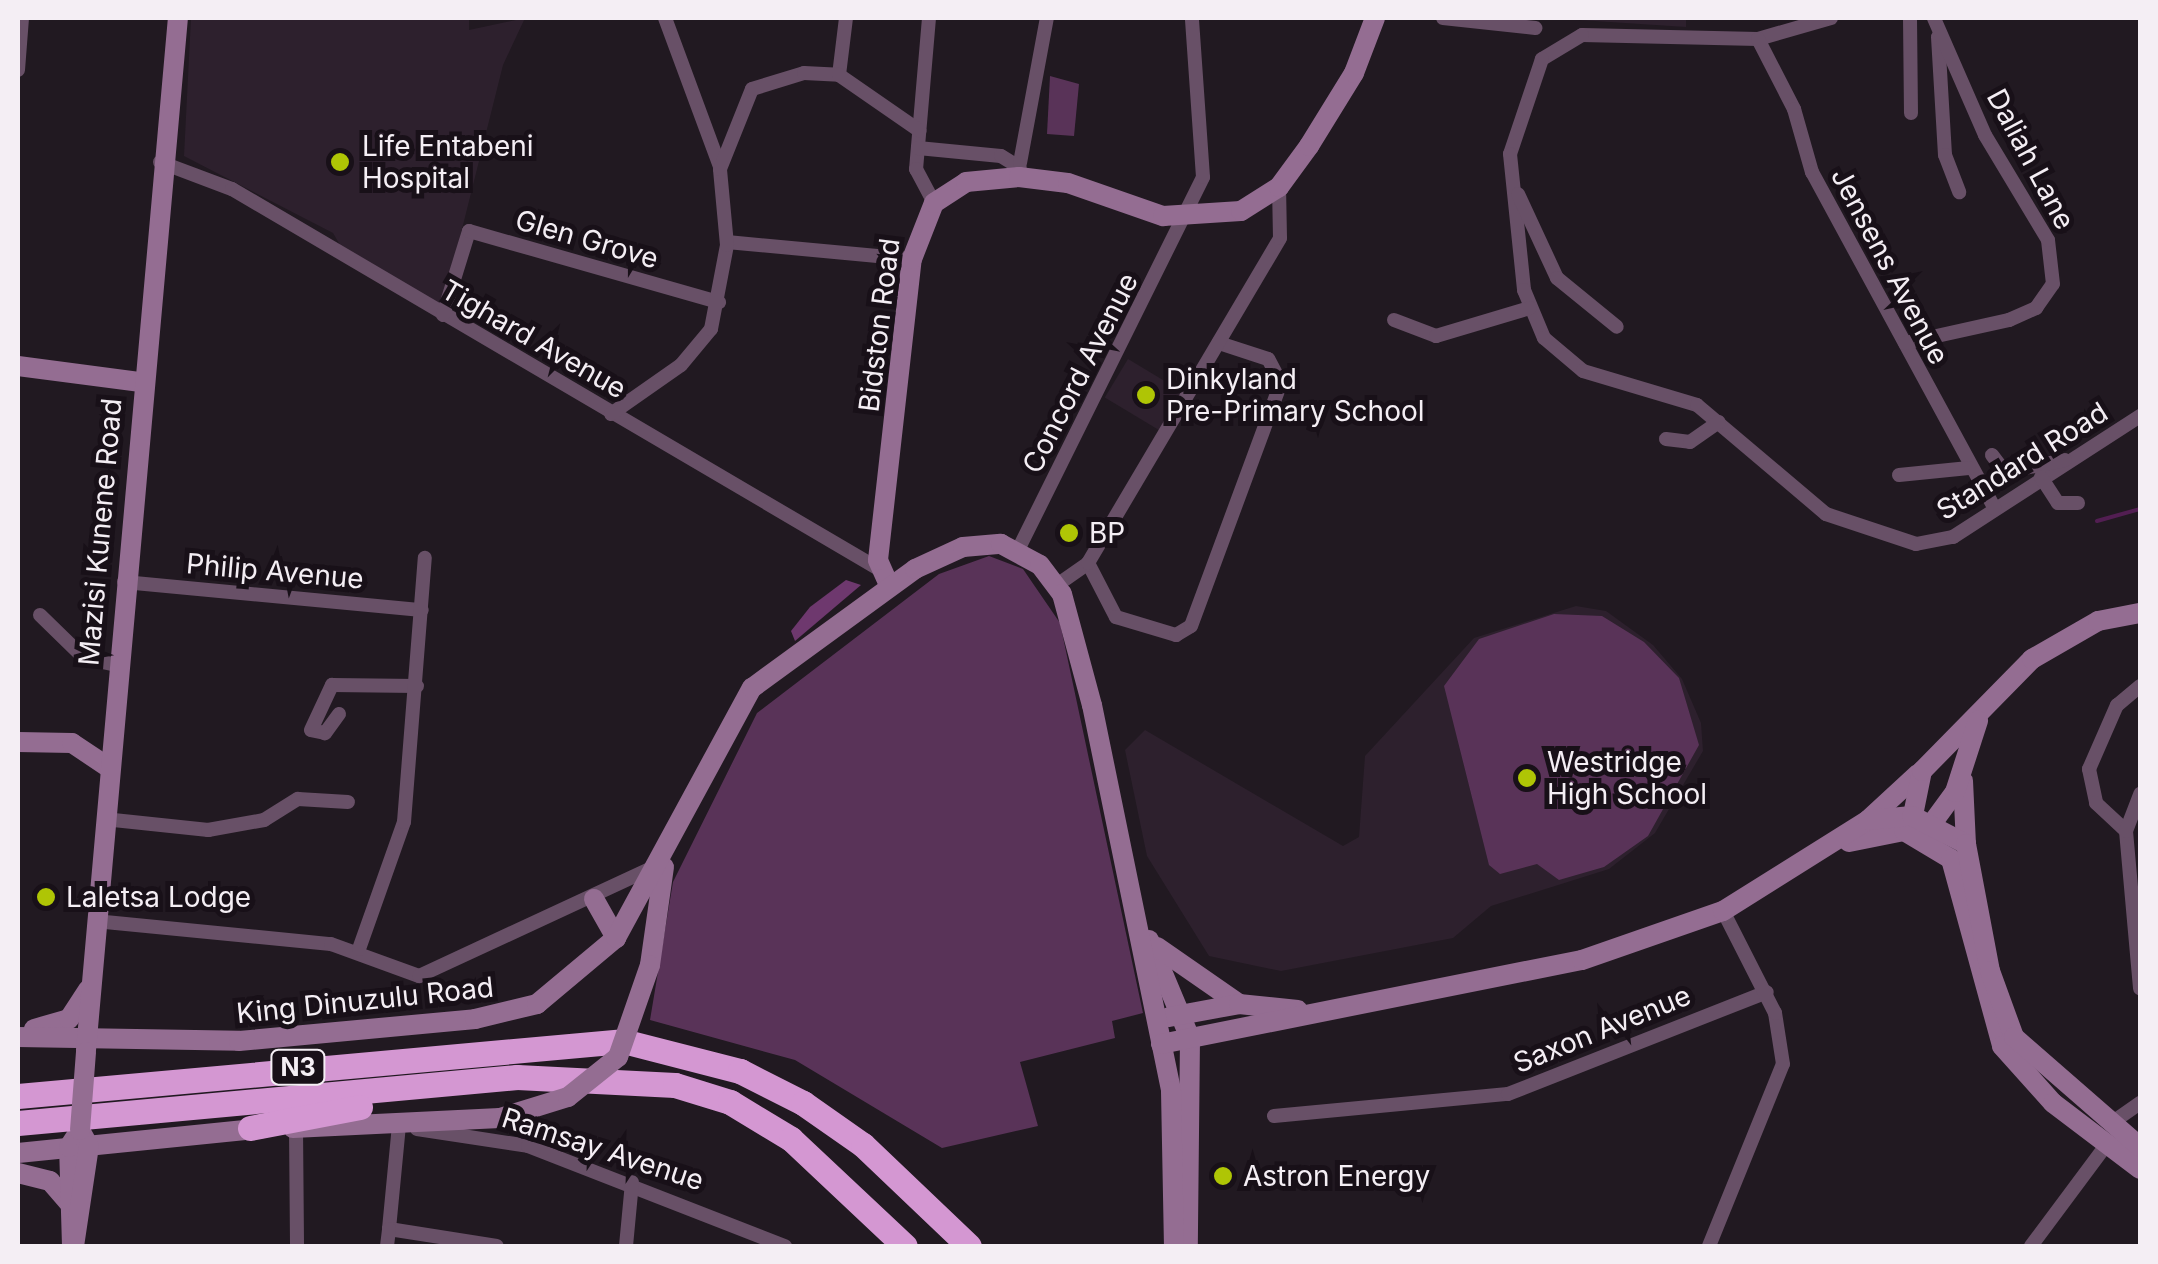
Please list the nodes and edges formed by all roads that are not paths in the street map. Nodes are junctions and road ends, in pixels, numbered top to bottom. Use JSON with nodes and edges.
{"nodes":[{"id":1,"x":22,"y":18,"type":"edge"},
{"id":2,"x":166,"y":18,"type":"edge"},
{"id":3,"x":178,"y":18,"type":"edge"},
{"id":4,"x":664,"y":18,"type":"edge"},
{"id":5,"x":846,"y":18,"type":"edge"},
{"id":6,"x":929,"y":18,"type":"edge"},
{"id":7,"x":1047,"y":18,"type":"edge"},
{"id":8,"x":1192,"y":18,"type":"edge"},
{"id":9,"x":1375,"y":18,"type":"edge"},
{"id":10,"x":1443,"y":18,"type":"edge"},
{"id":11,"x":1831,"y":18,"type":"edge"},
{"id":12,"x":1910,"y":18,"type":"edge"},
{"id":13,"x":1936,"y":24,"type":"edge"},
{"id":14,"x":1535,"y":28,"type":"dead end"},
{"id":15,"x":1758,"y":40,"type":"junction"},
{"id":16,"x":171,"y":46,"type":"junction"},
{"id":17,"x":18,"y":70,"type":"edge"},
{"id":18,"x":839,"y":75,"type":"junction"},
{"id":19,"x":1912,"y":113,"type":"dead end"},
{"id":20,"x":920,"y":131,"type":"junction"},
{"id":21,"x":918,"y":148,"type":"junction"},
{"id":22,"x":159,"y":162,"type":"junction"},
{"id":23,"x":720,"y":169,"type":"junction"},
{"id":24,"x":1020,"y":170,"type":"junction"},
{"id":25,"x":1279,"y":187,"type":"junction"},
{"id":26,"x":1959,"y":192,"type":"dead end"},
{"id":27,"x":1517,"y":194,"type":"junction"},
{"id":28,"x":934,"y":203,"type":"junction"},
{"id":29,"x":1185,"y":218,"type":"junction"},
{"id":30,"x":727,"y":242,"type":"junction"},
{"id":31,"x":912,"y":259,"type":"junction"},
{"id":32,"x":718,"y":302,"type":"junction"},
{"id":33,"x":1530,"y":308,"type":"junction"},
{"id":34,"x":443,"y":314,"type":"junction"},
{"id":35,"x":1394,"y":320,"type":"dead end"},
{"id":36,"x":1617,"y":327,"type":"dead end"},
{"id":37,"x":1219,"y":343,"type":"junction"},
{"id":38,"x":1905,"y":343,"type":"junction"},
{"id":39,"x":18,"y":366,"type":"edge"},
{"id":40,"x":139,"y":382,"type":"junction"},
{"id":41,"x":612,"y":414,"type":"junction"},
{"id":42,"x":2140,"y":416,"type":"edge"},
{"id":43,"x":1719,"y":422,"type":"junction"},
{"id":44,"x":1666,"y":439,"type":"dead end"},
{"id":45,"x":1992,"y":454,"type":"dead end"},
{"id":46,"x":2066,"y":460,"type":"junction"},
{"id":47,"x":1969,"y":468,"type":"junction"},
{"id":48,"x":1900,"y":475,"type":"dead end"},
{"id":49,"x":2041,"y":477,"type":"junction"},
{"id":50,"x":2078,"y":503,"type":"dead end"},
{"id":51,"x":1995,"y":508,"type":"junction"},
{"id":52,"x":1018,"y":550,"type":"junction"},
{"id":53,"x":425,"y":558,"type":"dead end"},
{"id":54,"x":1088,"y":563,"type":"junction"},
{"id":55,"x":884,"y":577,"type":"junction"},
{"id":56,"x":124,"y":582,"type":"junction"},
{"id":57,"x":1057,"y":585,"type":"junction"},
{"id":58,"x":422,"y":610,"type":"junction"},
{"id":59,"x":2140,"y":613,"type":"edge"},
{"id":60,"x":40,"y":614,"type":"dead end"},
{"id":61,"x":117,"y":665,"type":"junction"},
{"id":62,"x":417,"y":686,"type":"junction"},
{"id":63,"x":2140,"y":686,"type":"edge"},
{"id":64,"x":339,"y":714,"type":"dead end"},
{"id":65,"x":1981,"y":714,"type":"junction"},
{"id":66,"x":112,"y":720,"type":"junction"},
{"id":67,"x":18,"y":742,"type":"edge"},
{"id":68,"x":72,"y":743,"type":"junction"},
{"id":69,"x":108,"y":767,"type":"junction"},
{"id":70,"x":1962,"y":769,"type":"junction"},
{"id":71,"x":1922,"y":771,"type":"junction"},
{"id":72,"x":2140,"y":794,"type":"edge"},
{"id":73,"x":348,"y":802,"type":"dead end"},
{"id":74,"x":104,"y":819,"type":"junction"},
{"id":75,"x":1868,"y":820,"type":"junction"},
{"id":76,"x":1920,"y":826,"type":"junction"},
{"id":77,"x":2126,"y":831,"type":"junction"},
{"id":78,"x":1966,"y":844,"type":"junction"},
{"id":79,"x":1829,"y":850,"type":"junction"},
{"id":80,"x":664,"y":860,"type":"junction"},
{"id":81,"x":594,"y":899,"type":"junction"},
{"id":82,"x":1136,"y":911,"type":"junction"},
{"id":83,"x":1722,"y":912,"type":"junction"},
{"id":84,"x":95,"y":921,"type":"junction"},
{"id":85,"x":616,"y":938,"type":"junction"},
{"id":86,"x":1149,"y":939,"type":"junction"},
{"id":87,"x":359,"y":949,"type":"junction"},
{"id":88,"x":91,"y":984,"type":"junction"},
{"id":89,"x":2140,"y":988,"type":"edge"},
{"id":90,"x":1767,"y":992,"type":"junction"},
{"id":91,"x":1239,"y":1004,"type":"junction"},
{"id":92,"x":1310,"y":1012,"type":"junction"},
{"id":93,"x":1182,"y":1014,"type":"junction"},
{"id":94,"x":1155,"y":1020,"type":"junction"},
{"id":95,"x":18,"y":1035,"type":"edge"},
{"id":96,"x":1190,"y":1038,"type":"junction"},
{"id":97,"x":93,"y":1044,"type":"junction"},
{"id":98,"x":1161,"y":1044,"type":"junction"},
{"id":99,"x":517,"y":1077,"type":"junction"},
{"id":100,"x":26,"y":1091,"type":"edge"},
{"id":101,"x":2140,"y":1103,"type":"edge"},
{"id":102,"x":1274,"y":1116,"type":"dead end"},
{"id":103,"x":18,"y":1124,"type":"edge"},
{"id":104,"x":250,"y":1128,"type":"junction"},
{"id":105,"x":296,"y":1128,"type":"junction"},
{"id":106,"x":398,"y":1128,"type":"junction"},
{"id":107,"x":2108,"y":1134,"type":"junction"},
{"id":108,"x":80,"y":1141,"type":"junction"},
{"id":109,"x":2140,"y":1147,"type":"edge"},
{"id":110,"x":18,"y":1153,"type":"edge"},
{"id":111,"x":2140,"y":1169,"type":"edge"},
{"id":112,"x":18,"y":1173,"type":"edge"},
{"id":113,"x":632,"y":1182,"type":"junction"},
{"id":114,"x":920,"y":1200,"type":"junction"},
{"id":115,"x":70,"y":1204,"type":"junction"},
{"id":116,"x":389,"y":1229,"type":"junction"},
{"id":117,"x":488,"y":1245,"type":"edge"},
{"id":118,"x":73,"y":1246,"type":"edge"},
{"id":119,"x":298,"y":1246,"type":"edge"},
{"id":120,"x":387,"y":1246,"type":"edge"},
{"id":121,"x":626,"y":1246,"type":"edge"},
{"id":122,"x":785,"y":1246,"type":"edge"},
{"id":123,"x":905,"y":1246,"type":"edge"},
{"id":124,"x":952,"y":1246,"type":"edge"},
{"id":125,"x":969,"y":1246,"type":"edge"},
{"id":126,"x":1174,"y":1246,"type":"edge"},
{"id":127,"x":1188,"y":1246,"type":"edge"},
{"id":128,"x":1708,"y":1246,"type":"edge"},
{"id":129,"x":2032,"y":1246,"type":"edge"}],
"edges":[{"from":1,"to":17,"type":"street"},
{"from":2,"to":16,"type":"street"},
{"from":3,"to":16,"type":"main road","name":"Mazisi Kunene Road"},
{"from":4,"to":23,"type":"street"},
{"from":5,"to":18,"type":"street"},
{"from":6,"to":20,"type":"street"},
{"from":7,"to":24,"type":"street"},
{"from":8,"to":29,"type":"street","name":"Concord Avenue"},
{"from":9,"to":25,"type":"main road"},
{"from":10,"to":14,"type":"street"},
{"from":11,"to":15,"type":"street"},
{"from":12,"to":19,"type":"street"},
{"from":13,"to":26,"type":"street"},
{"from":13,"to":38,"type":"street","name":"Daliah Lane"},
{"from":15,"to":27,"type":"street"},
{"from":15,"to":38,"type":"street","name":"Jensens Avenue"},
{"from":16,"to":22,"type":"main road","name":"Mazisi Kunene Road"},
{"from":18,"to":20,"type":"street"},
{"from":18,"to":23,"type":"street"},
{"from":20,"to":21,"type":"street"},
{"from":21,"to":24,"type":"street"},
{"from":21,"to":28,"type":"street"},
{"from":22,"to":34,"type":"street","name":"Tighard Avenue"},
{"from":22,"to":40,"type":"main road","name":"Mazisi Kunene Road"},
{"from":23,"to":30,"type":"street"},
{"from":24,"to":28,"type":"main road"},
{"from":24,"to":29,"type":"main road"},
{"from":25,"to":29,"type":"main road"},
{"from":25,"to":37,"type":"street"},
{"from":27,"to":33,"type":"street"},
{"from":27,"to":36,"type":"street"},
{"from":28,"to":31,"type":"main road","name":"Bidston Road"},
{"from":29,"to":52,"type":"street","name":"Concord Avenue"},
{"from":30,"to":31,"type":"street"},
{"from":30,"to":32,"type":"street"},
{"from":31,"to":55,"type":"main road","name":"Bidston Road"},
{"from":32,"to":34,"type":"street","name":"Glen Grove"},
{"from":32,"to":41,"type":"street"},
{"from":33,"to":35,"type":"street"},
{"from":33,"to":43,"type":"street"},
{"from":34,"to":41,"type":"street","name":"Tighard Avenue"},
{"from":37,"to":54,"type":"street"},
{"from":37,"to":54,"type":"street"},
{"from":38,"to":47,"type":"street","name":"Jensens Avenue"},
{"from":39,"to":40,"type":"main road"},
{"from":40,"to":56,"type":"main road","name":"Mazisi Kunene Road"},
{"from":41,"to":55,"type":"street","name":"Tighard Avenue"},
{"from":42,"to":46,"type":"street","name":"Standard Road"},
{"from":43,"to":44,"type":"street"},
{"from":43,"to":51,"type":"street","name":"Standard Road"},
{"from":45,"to":46,"type":"street"},
{"from":46,"to":49,"type":"street","name":"Standard Road"},
{"from":47,"to":48,"type":"street"},
{"from":47,"to":51,"type":"street","name":"Jensens Avenue"},
{"from":49,"to":50,"type":"street"},
{"from":49,"to":51,"type":"street","name":"Standard Road"},
{"from":52,"to":55,"type":"main road"},
{"from":52,"to":57,"type":"main road"},
{"from":53,"to":58,"type":"street"},
{"from":54,"to":57,"type":"street"},
{"from":55,"to":80,"type":"main road"},
{"from":56,"to":58,"type":"street","name":"Philip Avenue"},
{"from":56,"to":61,"type":"main road","name":"Mazisi Kunene Road"},
{"from":57,"to":82,"type":"main road"},
{"from":58,"to":62,"type":"street"},
{"from":59,"to":65,"type":"main road"},
{"from":60,"to":61,"type":"street"},
{"from":61,"to":66,"type":"main road","name":"Mazisi Kunene Road"},
{"from":62,"to":64,"type":"street"},
{"from":62,"to":87,"type":"street"},
{"from":63,"to":77,"type":"street"},
{"from":65,"to":70,"type":"main road"},
{"from":65,"to":71,"type":"main road"},
{"from":66,"to":68,"type":"main road"},
{"from":66,"to":69,"type":"main road","name":"Mazisi Kunene Road"},
{"from":67,"to":68,"type":"main road"},
{"from":68,"to":69,"type":"main road"},
{"from":69,"to":74,"type":"main road","name":"Mazisi Kunene Road"},
{"from":70,"to":76,"type":"main road"},
{"from":70,"to":78,"type":"main road"},
{"from":71,"to":75,"type":"main road"},
{"from":71,"to":76,"type":"main road"},
{"from":72,"to":77,"type":"street"},
{"from":73,"to":74,"type":"street"},
{"from":74,"to":84,"type":"main road","name":"Mazisi Kunene Road"},
{"from":75,"to":76,"type":"main road"},
{"from":75,"to":79,"type":"main road"},
{"from":76,"to":78,"type":"main road"},
{"from":76,"to":79,"type":"main road"},
{"from":76,"to":107,"type":"main road"},
{"from":77,"to":89,"type":"street"},
{"from":78,"to":107,"type":"main road"},
{"from":79,"to":83,"type":"main road"},
{"from":80,"to":81,"type":"street"},
{"from":80,"to":85,"type":"main road","name":"King Dinuzulu Road"},
{"from":80,"to":106,"type":"main road","bridge":true},
{"from":81,"to":85,"type":"main road"},
{"from":81,"to":87,"type":"street"},
{"from":82,"to":86,"type":"main road"},
{"from":82,"to":94,"type":"main road"},
{"from":83,"to":90,"type":"street"},
{"from":83,"to":92,"type":"main road"},
{"from":84,"to":87,"type":"street"},
{"from":84,"to":88,"type":"main road","name":"Mazisi Kunene Road"},
{"from":85,"to":97,"type":"main road","name":"King Dinuzulu Road"},
{"from":86,"to":91,"type":"main road"},
{"from":86,"to":93,"type":"main road"},
{"from":88,"to":95,"type":"main road"},
{"from":88,"to":97,"type":"main road","name":"Mazisi Kunene Road"},
{"from":90,"to":102,"type":"street","name":"Saxon Avenue"},
{"from":90,"to":128,"type":"street"},
{"from":91,"to":92,"type":"main road"},
{"from":91,"to":93,"type":"main road"},
{"from":92,"to":96,"type":"main road"},
{"from":93,"to":94,"type":"main road"},
{"from":93,"to":96,"type":"main road"},
{"from":94,"to":98,"type":"main road"},
{"from":95,"to":97,"type":"main road","name":"King Dinuzulu Road"},
{"from":96,"to":98,"type":"main road"},
{"from":96,"to":127,"type":"main road"},
{"from":97,"to":108,"type":"main road","name":"Mazisi Kunene Road","bridge":true},
{"from":98,"to":126,"type":"main road"},
{"from":99,"to":103,"type":"highway","number":"N3"},
{"from":99,"to":104,"type":"highway"},
{"from":99,"to":123,"type":"highway","number":"N3"},
{"from":100,"to":114,"type":"highway","number":"N3"},
{"from":101,"to":107,"type":"street"},
{"from":104,"to":105,"type":"main road"},
{"from":104,"to":108,"type":"main road"},
{"from":105,"to":106,"type":"main road"},
{"from":105,"to":119,"type":"street"},
{"from":106,"to":113,"type":"street","name":"Ramsay Avenue"},
{"from":106,"to":116,"type":"street"},
{"from":107,"to":109,"type":"main road"},
{"from":107,"to":111,"type":"main road"},
{"from":107,"to":129,"type":"street"},
{"from":108,"to":110,"type":"main road"},
{"from":108,"to":115,"type":"main road"},
{"from":108,"to":118,"type":"main road"},
{"from":112,"to":115,"type":"main road"},
{"from":113,"to":121,"type":"street"},
{"from":113,"to":122,"type":"street","name":"Ramsay Avenue"},
{"from":114,"to":124,"type":"highway","number":"N3"},
{"from":114,"to":125,"type":"highway"},
{"from":115,"to":118,"type":"main road"},
{"from":116,"to":117,"type":"street"},
{"from":116,"to":120,"type":"street"}]}
